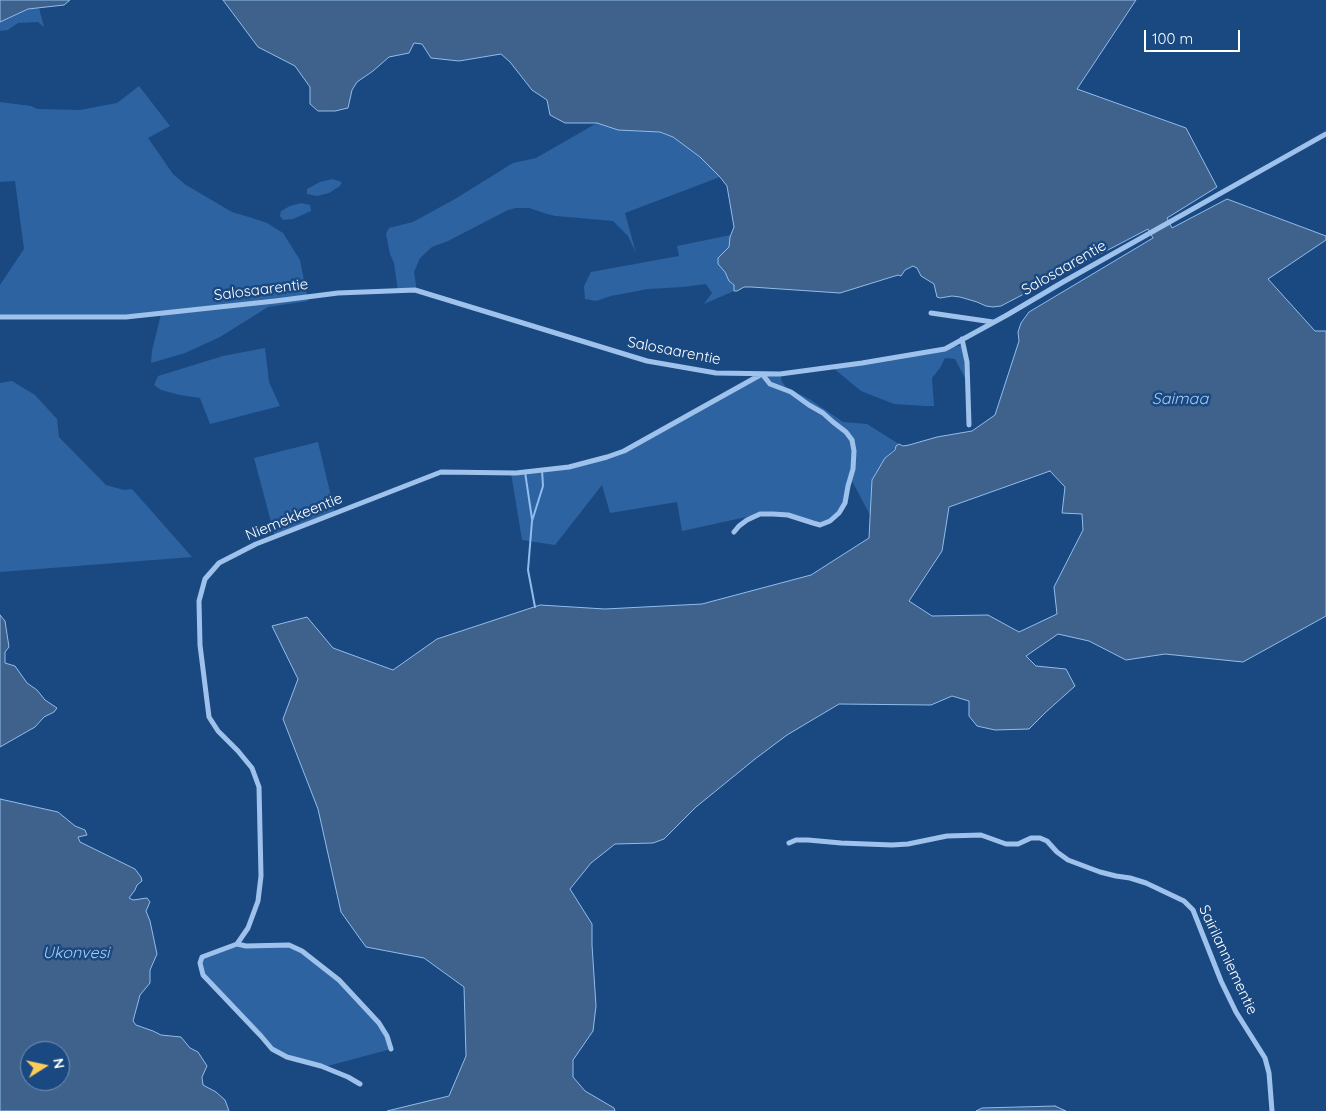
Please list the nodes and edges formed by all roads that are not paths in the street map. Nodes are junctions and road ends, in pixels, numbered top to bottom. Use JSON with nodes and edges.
{"nodes":[{"id":1,"x":1326,"y":134,"type":"edge"},
{"id":2,"x":931,"y":313,"type":"dead end"},
{"id":3,"x":0,"y":316,"type":"edge"},
{"id":4,"x":994,"y":322,"type":"junction"},
{"id":5,"x":962,"y":339,"type":"junction"},
{"id":6,"x":762,"y":374,"type":"junction"},
{"id":7,"x":969,"y":425,"type":"dead end"},
{"id":8,"x":734,"y":532,"type":"dead end"},
{"id":9,"x":789,"y":843,"type":"dead end"},
{"id":10,"x":236,"y":944,"type":"junction"},
{"id":11,"x":390,"y":1049,"type":"dead end"},
{"id":12,"x":360,"y":1084,"type":"dead end"},
{"id":13,"x":1272,"y":1111,"type":"edge"}],
"edges":[{"from":1,"to":4,"type":"street","name":"Salosaarentie"},
{"from":2,"to":4,"type":"street"},
{"from":3,"to":6,"type":"street","name":"Salosaarentie"},
{"from":4,"to":5,"type":"street","name":"Salosaarentie"},
{"from":5,"to":6,"type":"street","name":"Salosaarentie"},
{"from":5,"to":7,"type":"street"},
{"from":6,"to":8,"type":"street"},
{"from":6,"to":10,"type":"street","name":"Niemekkeentie"},
{"from":9,"to":13,"type":"street","name":"Sairilanniementie"},
{"from":10,"to":11,"type":"street"},
{"from":10,"to":12,"type":"street"}]}
